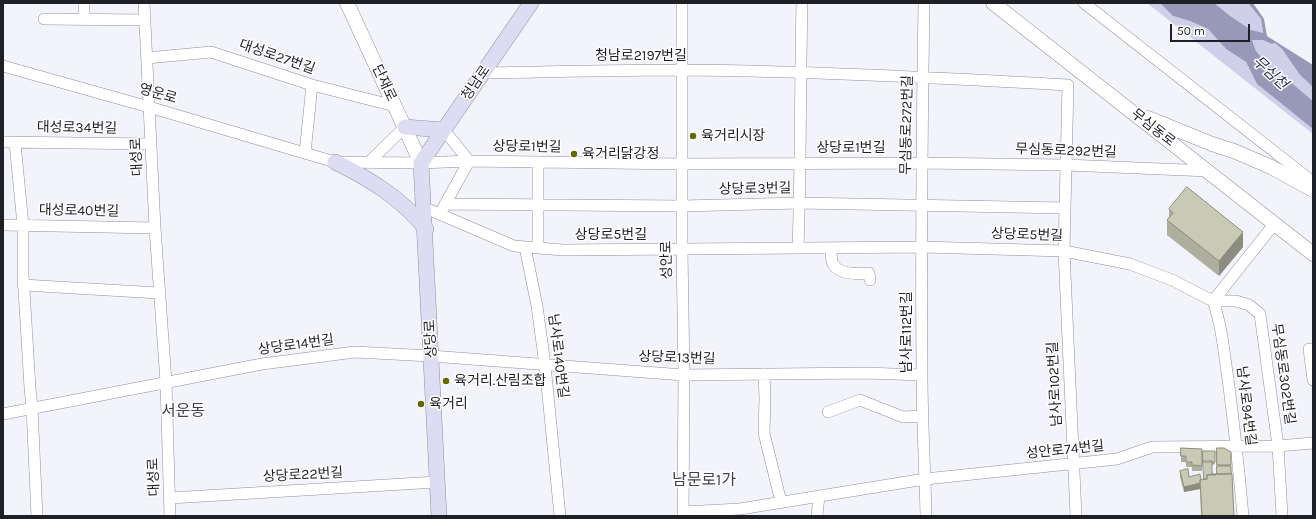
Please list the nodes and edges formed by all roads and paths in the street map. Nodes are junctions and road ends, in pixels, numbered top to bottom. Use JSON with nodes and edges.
{"nodes":[{"id":1,"x":84,"y":3,"type":"edge"},
{"id":2,"x":144,"y":3,"type":"edge"},
{"id":3,"x":347,"y":3,"type":"edge"},
{"id":4,"x":530,"y":3,"type":"edge"},
{"id":5,"x":682,"y":3,"type":"edge"},
{"id":6,"x":802,"y":3,"type":"edge"},
{"id":7,"x":924,"y":3,"type":"edge"},
{"id":8,"x":993,"y":3,"type":"edge"},
{"id":9,"x":1084,"y":3,"type":"edge"},
{"id":10,"x":44,"y":19,"type":"dead end"},
{"id":11,"x":84,"y":19,"type":"junction"},
{"id":12,"x":145,"y":20,"type":"junction"},
{"id":13,"x":147,"y":58,"type":"junction"},
{"id":14,"x":3,"y":66,"type":"edge"},
{"id":15,"x":682,"y":70,"type":"junction"},
{"id":16,"x":1080,"y":71,"type":"junction"},
{"id":17,"x":483,"y":73,"type":"junction"},
{"id":18,"x":800,"y":73,"type":"junction"},
{"id":19,"x":923,"y":77,"type":"junction"},
{"id":20,"x":1068,"y":85,"type":"junction"},
{"id":21,"x":312,"y":86,"type":"junction"},
{"id":22,"x":395,"y":106,"type":"junction"},
{"id":23,"x":149,"y":107,"type":"junction"},
{"id":24,"x":1131,"y":111,"type":"junction"},
{"id":25,"x":405,"y":127,"type":"junction"},
{"id":26,"x":444,"y":130,"type":"junction"},
{"id":27,"x":3,"y":142,"type":"edge"},
{"id":28,"x":16,"y":143,"type":"junction"},
{"id":29,"x":151,"y":144,"type":"junction"},
{"id":30,"x":305,"y":153,"type":"junction"},
{"id":31,"x":469,"y":161,"type":"junction"},
{"id":32,"x":335,"y":162,"type":"junction"},
{"id":33,"x":369,"y":162,"type":"junction"},
{"id":34,"x":538,"y":162,"type":"junction"},
{"id":35,"x":421,"y":163,"type":"junction"},
{"id":36,"x":801,"y":163,"type":"junction"},
{"id":37,"x":921,"y":163,"type":"junction"},
{"id":38,"x":682,"y":164,"type":"junction"},
{"id":39,"x":1066,"y":165,"type":"junction"},
{"id":40,"x":1209,"y":171,"type":"junction"},
{"id":41,"x":1313,"y":182,"type":"edge"},
{"id":42,"x":1313,"y":190,"type":"edge"},
{"id":43,"x":799,"y":203,"type":"junction"},
{"id":44,"x":538,"y":206,"type":"junction"},
{"id":45,"x":682,"y":206,"type":"junction"},
{"id":46,"x":922,"y":206,"type":"junction"},
{"id":47,"x":423,"y":207,"type":"junction"},
{"id":48,"x":1065,"y":208,"type":"junction"},
{"id":49,"x":442,"y":209,"type":"junction"},
{"id":50,"x":1275,"y":223,"type":"junction"},
{"id":51,"x":3,"y":225,"type":"edge"},
{"id":52,"x":23,"y":225,"type":"junction"},
{"id":53,"x":155,"y":228,"type":"junction"},
{"id":54,"x":426,"y":228,"type":"junction"},
{"id":55,"x":526,"y":247,"type":"junction"},
{"id":56,"x":923,"y":247,"type":"junction"},
{"id":57,"x":538,"y":248,"type":"junction"},
{"id":58,"x":798,"y":248,"type":"junction"},
{"id":59,"x":831,"y":248,"type":"junction"},
{"id":60,"x":682,"y":250,"type":"junction"},
{"id":61,"x":1064,"y":251,"type":"junction"},
{"id":62,"x":1313,"y":254,"type":"edge"},
{"id":63,"x":870,"y":280,"type":"dead end"},
{"id":64,"x":24,"y":285,"type":"junction"},
{"id":65,"x":160,"y":292,"type":"junction"},
{"id":66,"x":1213,"y":301,"type":"junction"},
{"id":67,"x":1311,"y":349,"type":"edge"},
{"id":68,"x":432,"y":356,"type":"junction"},
{"id":69,"x":545,"y":365,"type":"junction"},
{"id":70,"x":684,"y":374,"type":"junction"},
{"id":71,"x":764,"y":374,"type":"junction"},
{"id":72,"x":922,"y":375,"type":"junction"},
{"id":73,"x":1313,"y":380,"type":"edge"},
{"id":74,"x":166,"y":382,"type":"junction"},
{"id":75,"x":32,"y":408,"type":"junction"},
{"id":76,"x":828,"y":412,"type":"dead end"},
{"id":77,"x":3,"y":414,"type":"edge"},
{"id":78,"x":923,"y":416,"type":"junction"},
{"id":79,"x":1313,"y":443,"type":"edge"},
{"id":80,"x":1278,"y":446,"type":"junction"},
{"id":81,"x":1237,"y":447,"type":"junction"},
{"id":82,"x":1074,"y":464,"type":"junction"},
{"id":83,"x":925,"y":480,"type":"junction"},
{"id":84,"x":437,"y":482,"type":"junction"},
{"id":85,"x":819,"y":496,"type":"junction"},
{"id":86,"x":170,"y":498,"type":"junction"},
{"id":87,"x":781,"y":502,"type":"junction"},
{"id":88,"x":37,"y":514,"type":"edge"},
{"id":89,"x":683,"y":514,"type":"edge"},
{"id":90,"x":170,"y":516,"type":"edge"},
{"id":91,"x":439,"y":516,"type":"edge"},
{"id":92,"x":560,"y":516,"type":"edge"},
{"id":93,"x":817,"y":516,"type":"edge"},
{"id":94,"x":926,"y":516,"type":"edge"},
{"id":95,"x":1076,"y":516,"type":"edge"},
{"id":96,"x":1243,"y":516,"type":"edge"},
{"id":97,"x":1282,"y":516,"type":"edge"}],
"edges":[{"from":1,"to":11,"type":"street"},
{"from":2,"to":12,"type":"street","name":"대성로"},
{"from":3,"to":22,"type":"street","name":"단재로"},
{"from":4,"to":17,"type":"main road","name":"청남로"},
{"from":5,"to":15,"type":"street","name":"성안로"},
{"from":6,"to":18,"type":"street"},
{"from":7,"to":19,"type":"street","name":"무심동로272번길"},
{"from":8,"to":16,"type":"street","name":"무심동로"},
{"from":9,"to":41,"type":"street"},
{"from":10,"to":11,"type":"street"},
{"from":11,"to":12,"type":"street"},
{"from":12,"to":13,"type":"street","name":"대성로"},
{"from":13,"to":21,"type":"street","name":"대성로27번길"},
{"from":13,"to":23,"type":"street","name":"대성로"},
{"from":14,"to":23,"type":"street","name":"영운로"},
{"from":15,"to":17,"type":"street","name":"청남로2197번길"},
{"from":15,"to":18,"type":"street","name":"청남로2197번길"},
{"from":15,"to":38,"type":"street","name":"성안로"},
{"from":16,"to":20,"type":"street"},
{"from":16,"to":24,"type":"street","name":"무심동로"},
{"from":17,"to":26,"type":"main road","name":"청남로"},
{"from":18,"to":19,"type":"street","name":"청남로2197번길"},
{"from":18,"to":36,"type":"street"},
{"from":19,"to":20,"type":"street","name":"청남로2197번길"},
{"from":19,"to":37,"type":"street","name":"무심동로272번길"},
{"from":20,"to":39,"type":"street","name":"남사로102번길"},
{"from":21,"to":22,"type":"street","name":"대성로27번길"},
{"from":21,"to":30,"type":"street"},
{"from":22,"to":25,"type":"street","name":"단재로"},
{"from":23,"to":29,"type":"street","name":"대성로"},
{"from":23,"to":30,"type":"street","name":"영운로"},
{"from":24,"to":40,"type":"street","name":"무심동로"},
{"from":24,"to":42,"type":"street"},
{"from":25,"to":26,"type":"main road"},
{"from":25,"to":33,"type":"street"},
{"from":25,"to":35,"type":"street","name":"단재로"},
{"from":26,"to":31,"type":"street"},
{"from":26,"to":35,"type":"main road","name":"청남로"},
{"from":27,"to":28,"type":"street","name":"대성로34번길"},
{"from":28,"to":29,"type":"street","name":"대성로34번길"},
{"from":28,"to":52,"type":"street"},
{"from":29,"to":53,"type":"street","name":"대성로"},
{"from":30,"to":32,"type":"street","name":"영운로"},
{"from":31,"to":34,"type":"street","name":"상당로1번길"},
{"from":31,"to":35,"type":"street","name":"상당로1번길"},
{"from":31,"to":49,"type":"street"},
{"from":32,"to":33,"type":"street","name":"영운로"},
{"from":32,"to":54,"type":"main road"},
{"from":33,"to":35,"type":"street","name":"영운로"},
{"from":34,"to":38,"type":"street","name":"상당로1번길"},
{"from":34,"to":44,"type":"street"},
{"from":35,"to":47,"type":"main road","name":"상당로"},
{"from":36,"to":37,"type":"street","name":"상당로1번길"},
{"from":36,"to":38,"type":"street","name":"상당로1번길"},
{"from":36,"to":43,"type":"street"},
{"from":37,"to":39,"type":"street","name":"무심동로292번길"},
{"from":37,"to":46,"type":"street","name":"무심동로272번길"},
{"from":38,"to":45,"type":"street","name":"성안로"},
{"from":39,"to":40,"type":"street","name":"무심동로292번길"},
{"from":39,"to":48,"type":"street","name":"남사로102번길"},
{"from":40,"to":50,"type":"street","name":"무심동로"},
{"from":43,"to":45,"type":"street","name":"상당로3번길"},
{"from":43,"to":46,"type":"street","name":"상당로3번길"},
{"from":43,"to":58,"type":"street"},
{"from":44,"to":45,"type":"street","name":"상당로3번길"},
{"from":44,"to":49,"type":"street","name":"상당로3번길"},
{"from":44,"to":57,"type":"street"},
{"from":45,"to":60,"type":"street","name":"성안로"},
{"from":46,"to":48,"type":"street","name":"상당로3번길"},
{"from":46,"to":56,"type":"street","name":"무심동로272번길"},
{"from":47,"to":49,"type":"street","name":"상당로5번길"},
{"from":47,"to":54,"type":"main road","name":"상당로"},
{"from":48,"to":61,"type":"street","name":"남사로102번길"},
{"from":49,"to":55,"type":"street","name":"상당로5번길"},
{"from":50,"to":62,"type":"street","name":"무심동로"},
{"from":50,"to":66,"type":"street"},
{"from":51,"to":52,"type":"street","name":"대성로40번길"},
{"from":52,"to":53,"type":"street","name":"대성로40번길"},
{"from":52,"to":64,"type":"street"},
{"from":53,"to":65,"type":"street","name":"대성로"},
{"from":54,"to":68,"type":"main road","name":"상당로"},
{"from":55,"to":57,"type":"street","name":"상당로5번길"},
{"from":55,"to":69,"type":"street","name":"남사로140번길"},
{"from":56,"to":59,"type":"street","name":"상당로5번길"},
{"from":56,"to":61,"type":"street","name":"상당로5번길"},
{"from":56,"to":72,"type":"street","name":"남사로112번길"},
{"from":57,"to":60,"type":"street","name":"상당로5번길"},
{"from":58,"to":59,"type":"street","name":"상당로5번길"},
{"from":58,"to":60,"type":"street","name":"상당로5번길"},
{"from":59,"to":63,"type":"street"},
{"from":60,"to":70,"type":"street","name":"성안로"},
{"from":61,"to":66,"type":"street","name":"상당로5번길"},
{"from":61,"to":82,"type":"street","name":"남사로102번길"},
{"from":64,"to":65,"type":"street"},
{"from":64,"to":75,"type":"street"},
{"from":65,"to":74,"type":"street","name":"대성로"},
{"from":66,"to":80,"type":"street","name":"무심동로302번길"},
{"from":66,"to":81,"type":"street","name":"남사로94번길"},
{"from":67,"to":73,"type":"street"},
{"from":68,"to":69,"type":"street","name":"상당로13번길"},
{"from":68,"to":74,"type":"street","name":"상당로14번길"},
{"from":68,"to":84,"type":"main road","name":"상당로"},
{"from":69,"to":70,"type":"street","name":"상당로13번길"},
{"from":69,"to":92,"type":"street","name":"남사로140번길"},
{"from":70,"to":71,"type":"street","name":"상당로13번길"},
{"from":70,"to":89,"type":"street","name":"성안로"},
{"from":71,"to":72,"type":"street","name":"상당로13번길"},
{"from":71,"to":87,"type":"street"},
{"from":72,"to":78,"type":"street","name":"남사로112번길"},
{"from":74,"to":75,"type":"street","name":"상당로14번길"},
{"from":74,"to":86,"type":"street","name":"대성로"},
{"from":75,"to":77,"type":"street","name":"상당로14번길"},
{"from":75,"to":88,"type":"street"},
{"from":76,"to":78,"type":"street"},
{"from":78,"to":83,"type":"street","name":"남사로112번길"},
{"from":79,"to":80,"type":"street","name":"성안로74번길"},
{"from":80,"to":81,"type":"street","name":"성안로74번길"},
{"from":80,"to":97,"type":"street","name":"무심동로302번길"},
{"from":81,"to":82,"type":"street","name":"성안로74번길"},
{"from":81,"to":96,"type":"street","name":"남사로94번길"},
{"from":82,"to":83,"type":"street","name":"성안로74번길"},
{"from":82,"to":95,"type":"street","name":"남사로102번길"},
{"from":83,"to":85,"type":"street","name":"성안로74번길"},
{"from":83,"to":94,"type":"street","name":"남사로112번길"},
{"from":84,"to":86,"type":"street","name":"상당로22번길"},
{"from":84,"to":91,"type":"main road","name":"상당로"},
{"from":85,"to":87,"type":"street","name":"성안로74번길"},
{"from":85,"to":93,"type":"street"},
{"from":86,"to":90,"type":"street","name":"대성로"},
{"from":87,"to":89,"type":"street","name":"성안로74번길"}]}
